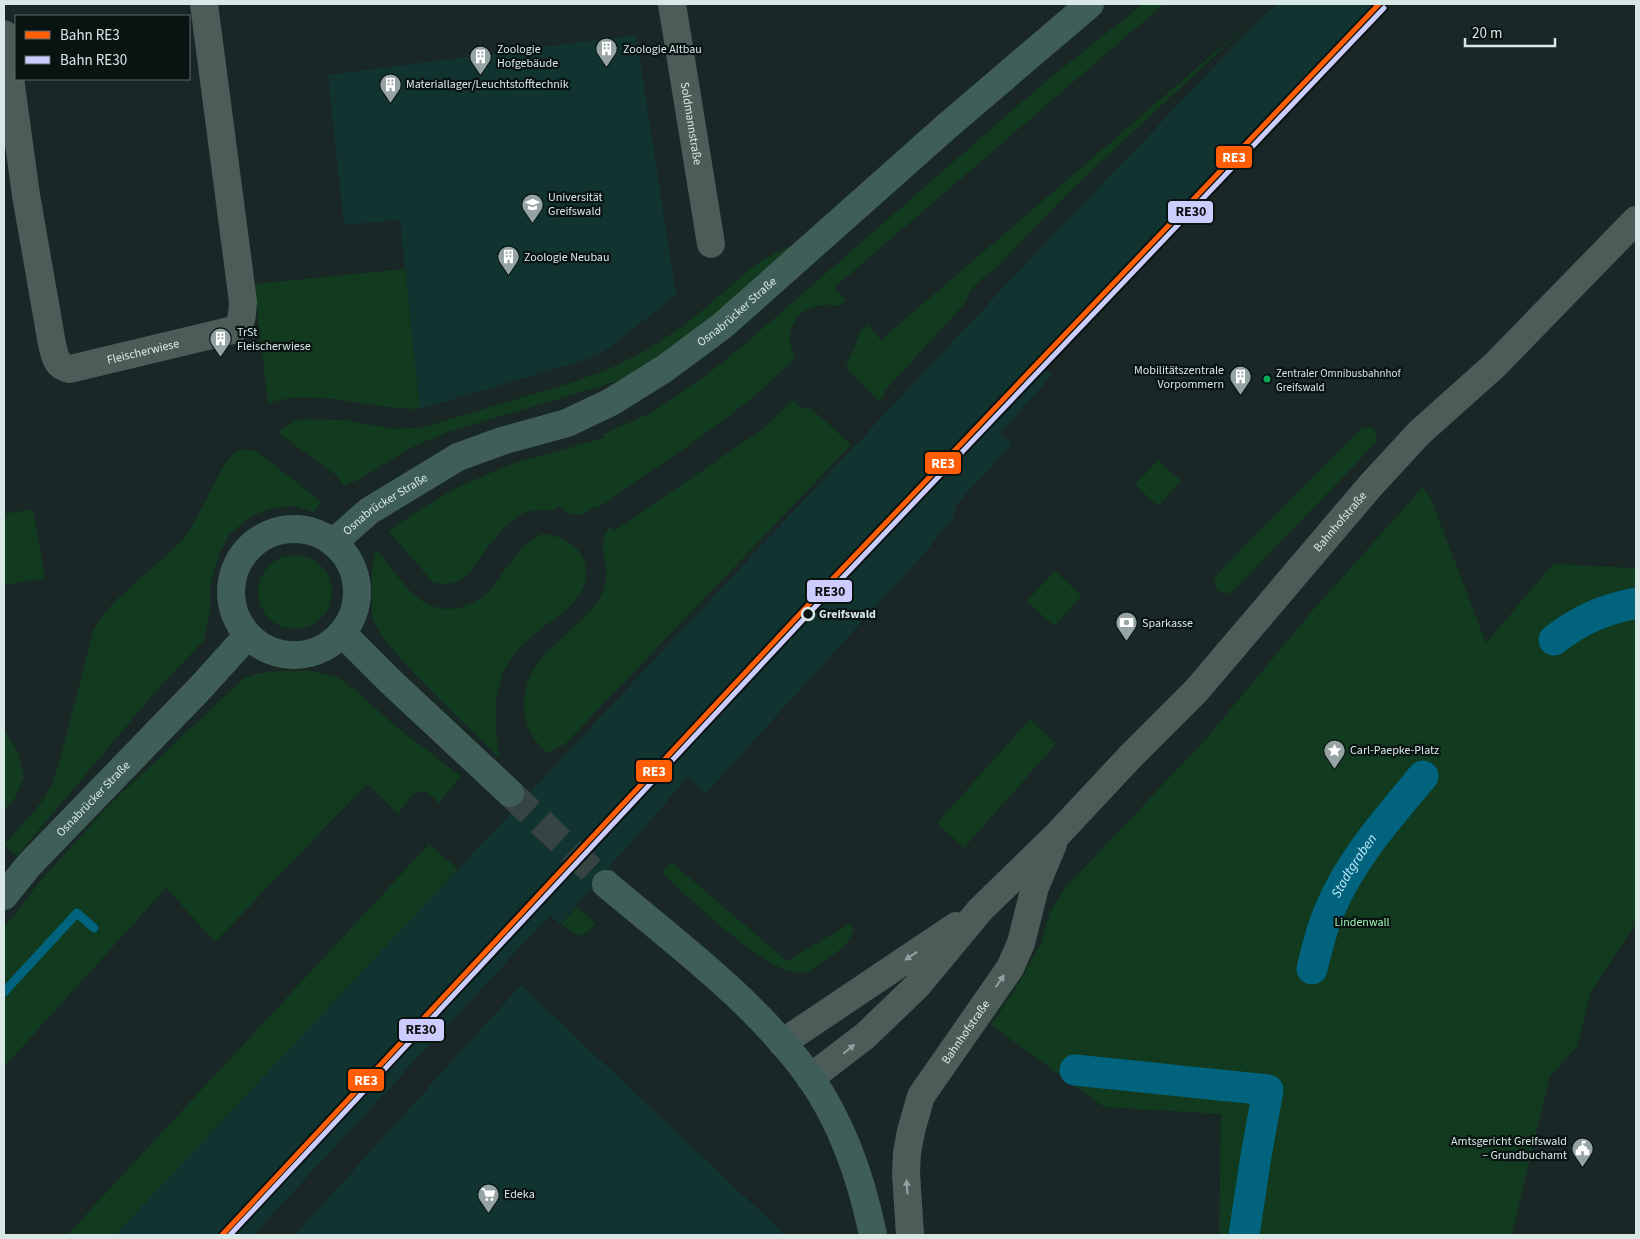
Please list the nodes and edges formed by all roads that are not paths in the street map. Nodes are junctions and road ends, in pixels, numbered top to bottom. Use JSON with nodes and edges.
{"nodes":[{"id":1,"x":204,"y":4,"type":"edge"},
{"id":2,"x":672,"y":4,"type":"edge"},
{"id":3,"x":1090,"y":4,"type":"edge"},
{"id":4,"x":4,"y":34,"type":"edge"},
{"id":5,"x":1636,"y":220,"type":"edge"},
{"id":6,"x":711,"y":244,"type":"dead end"},
{"id":7,"x":334,"y":542,"type":"junction"},
{"id":8,"x":343,"y":634,"type":"junction"},
{"id":9,"x":246,"y":636,"type":"junction"},
{"id":10,"x":510,"y":793,"type":"tunnel mouth"},
{"id":11,"x":1057,"y":836,"type":"junction"},
{"id":12,"x":606,"y":884,"type":"tunnel mouth"},
{"id":13,"x":4,"y":896,"type":"edge"},
{"id":14,"x":980,"y":910,"type":"junction"},
{"id":15,"x":782,"y":1043,"type":"junction"},
{"id":16,"x":810,"y":1078,"type":"junction"},
{"id":17,"x":873,"y":1235,"type":"edge"},
{"id":18,"x":910,"y":1235,"type":"edge"}],
"edges":[{"from":1,"to":4,"type":"street","name":"Fleischerwiese"},
{"from":2,"to":6,"type":"street","name":"Soldmannstraße"},
{"from":3,"to":7,"type":"main road","name":"Osnabrücker Straße"},
{"from":5,"to":11,"type":"street","name":"Bahnhofstraße"},
{"from":7,"to":8,"type":"main road","name":"Osnabrücker Straße"},
{"from":7,"to":9,"type":"main road","name":"Osnabrücker Straße"},
{"from":8,"to":9,"type":"main road"},
{"from":8,"to":10,"type":"main road"},
{"from":9,"to":13,"type":"main road","name":"Osnabrücker Straße"},
{"from":11,"to":14,"type":"street","name":"Bahnhofstraße"},
{"from":18,"to":11,"type":"street","name":"Bahnhofstraße","one_way":true},
{"from":12,"to":15,"type":"main road"},
{"from":14,"to":15,"type":"street","name":"Bahnhofstraße","one_way":true},
{"from":16,"to":14,"type":"street","name":"Bahnhofstraße","one_way":true},
{"from":15,"to":16,"type":"main road"},
{"from":16,"to":17,"type":"main road"}]}
